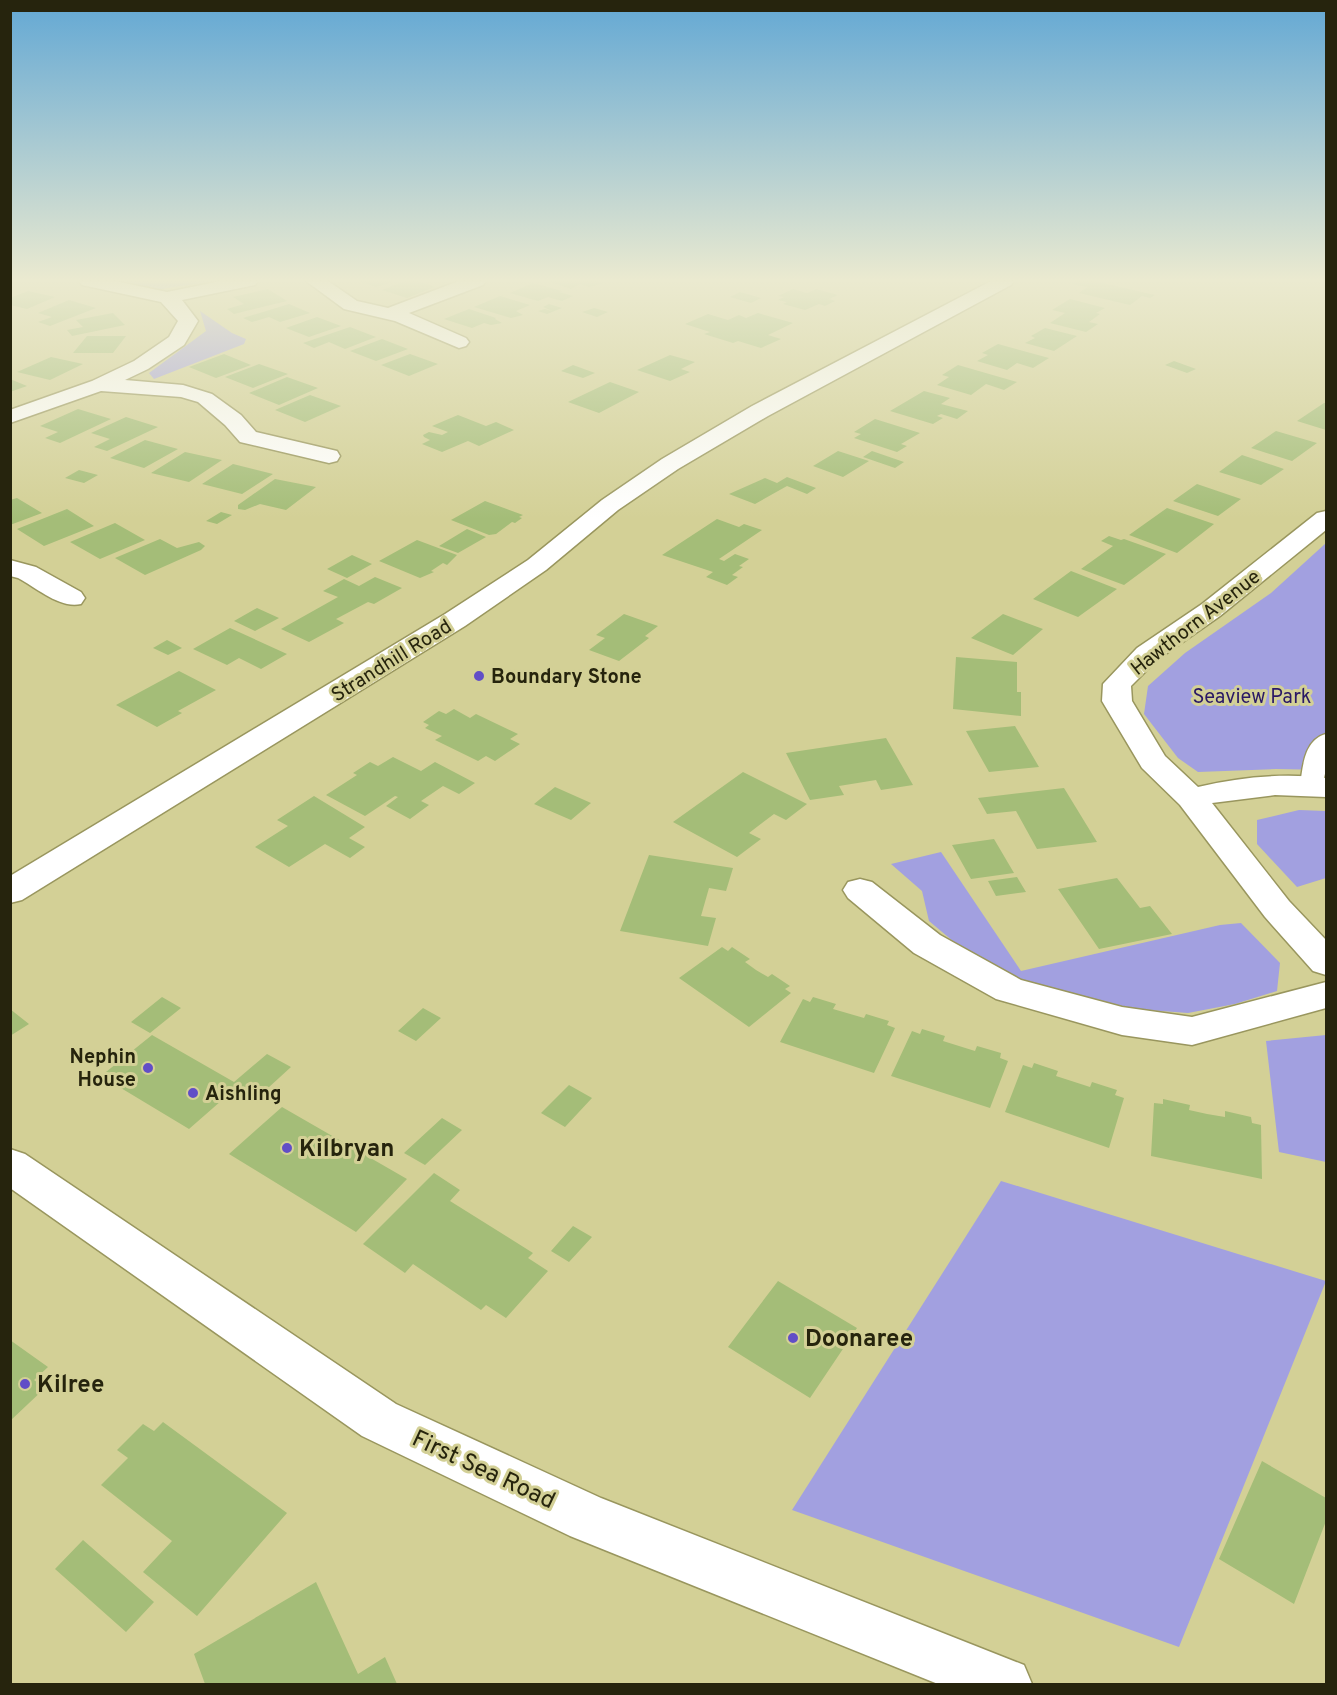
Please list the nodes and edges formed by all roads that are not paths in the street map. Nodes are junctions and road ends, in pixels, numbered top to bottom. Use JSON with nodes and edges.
{"nodes":[{"id":1,"x":149,"y":360,"type":"edge"},
{"id":2,"x":856,"y":360,"type":"edge"},
{"id":3,"x":99,"y":385,"type":"junction"},
{"id":4,"x":10,"y":417,"type":"edge"},
{"id":5,"x":330,"y":456,"type":"dead end"},
{"id":6,"x":1326,"y":518,"type":"edge"},
{"id":7,"x":10,"y":568,"type":"edge"},
{"id":8,"x":72,"y":598,"type":"dead end"},
{"id":9,"x":1326,"y":741,"type":"edge"},
{"id":10,"x":1319,"y":786,"type":"edge"},
{"id":11,"x":1191,"y":798,"type":"junction"},
{"id":12,"x":860,"y":890,"type":"dead end"},
{"id":13,"x":10,"y":892,"type":"edge"},
{"id":14,"x":1326,"y":962,"type":"edge"},
{"id":15,"x":1326,"y":995,"type":"edge"},
{"id":16,"x":10,"y":1167,"type":"edge"},
{"id":17,"x":1005,"y":1684,"type":"edge"}],
"edges":[{"from":1,"to":3,"type":"street"},
{"from":2,"to":13,"type":"street","name":"Strandhill Road"},
{"from":3,"to":4,"type":"street"},
{"from":3,"to":5,"type":"street"},
{"from":6,"to":11,"type":"street","name":"Hawthorn Avenue"},
{"from":7,"to":8,"type":"street"},
{"from":9,"to":10,"type":"lane"},
{"from":10,"to":11,"type":"street"},
{"from":11,"to":14,"type":"street"},
{"from":12,"to":15,"type":"street"},
{"from":16,"to":17,"type":"street","name":"First Sea Road"}]}
